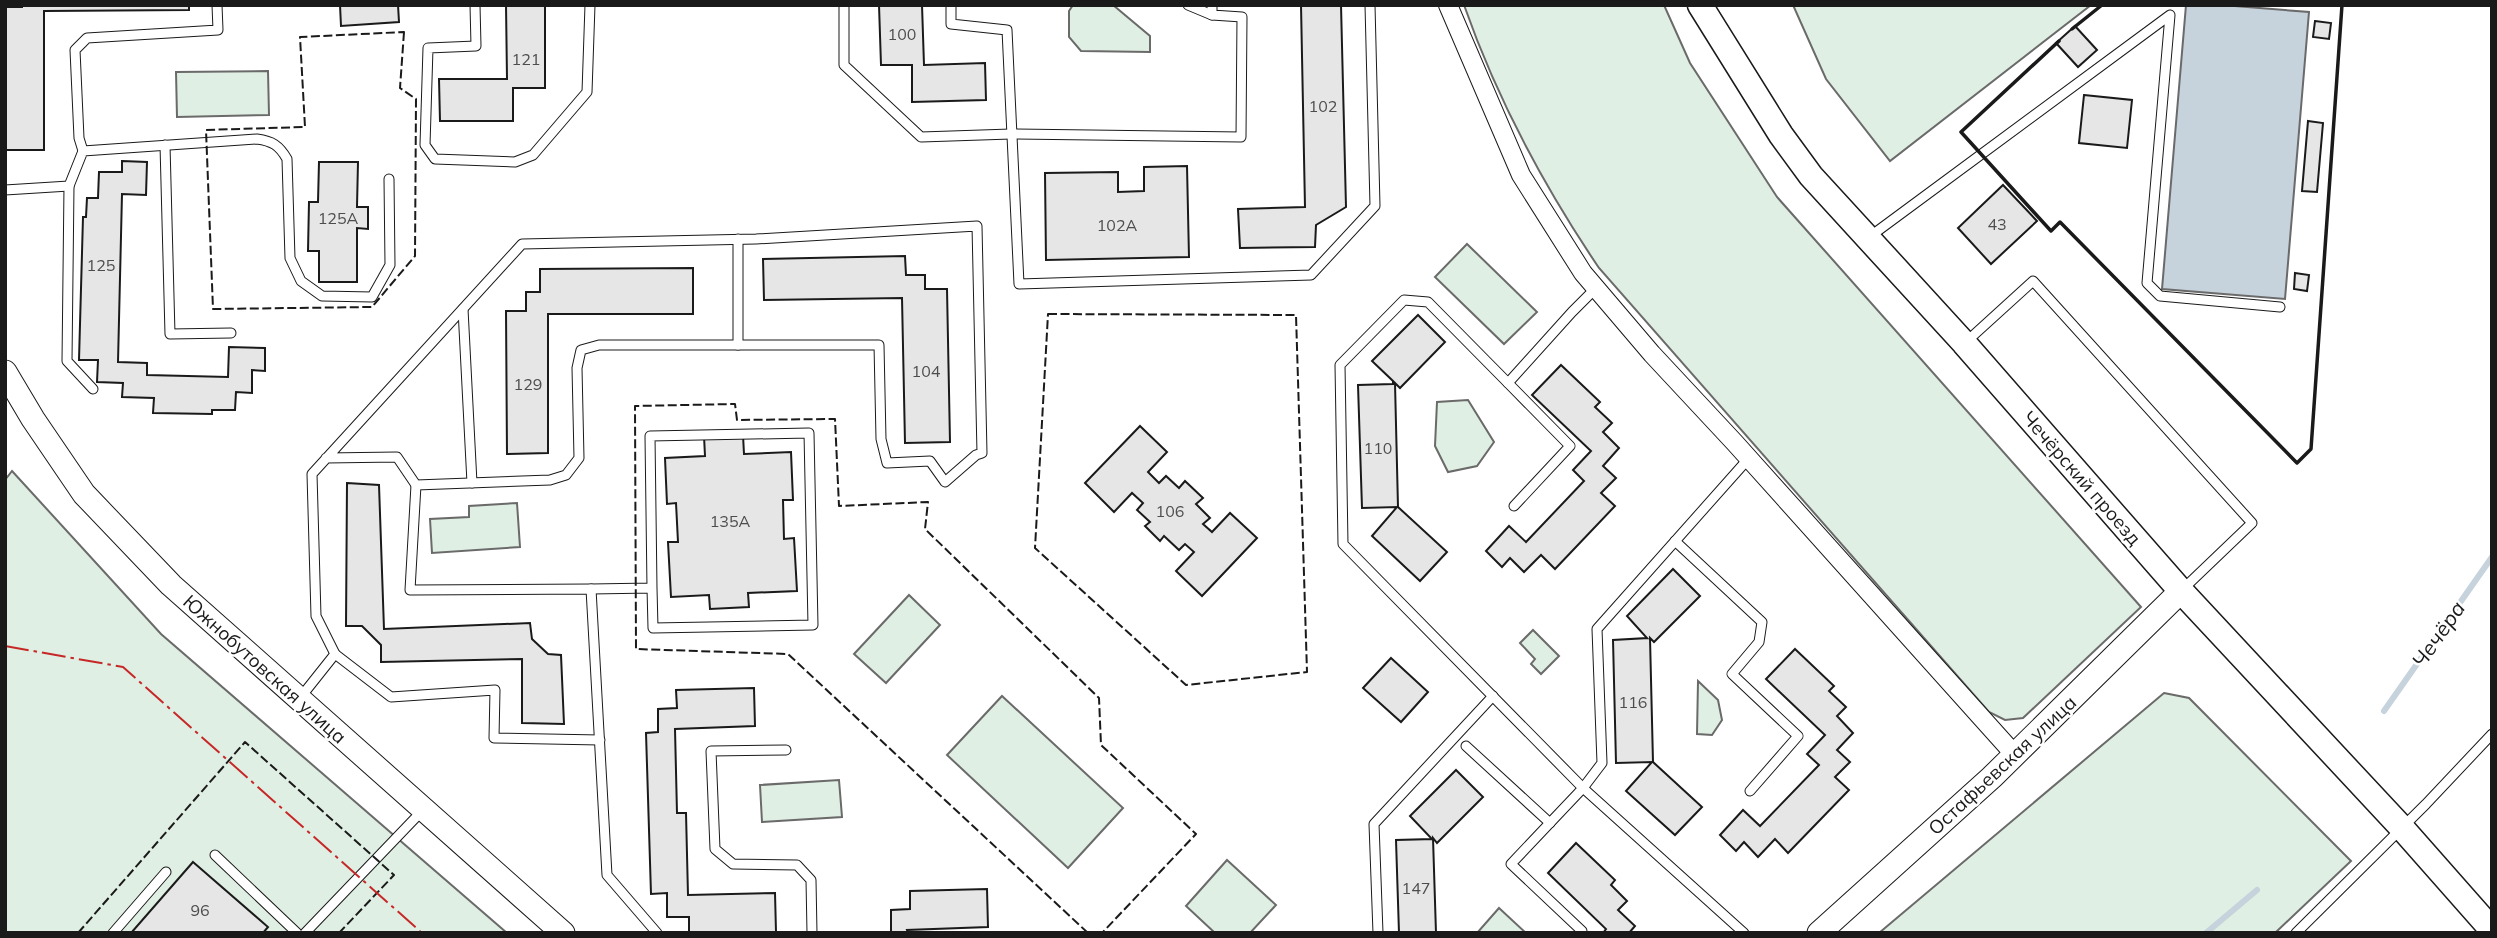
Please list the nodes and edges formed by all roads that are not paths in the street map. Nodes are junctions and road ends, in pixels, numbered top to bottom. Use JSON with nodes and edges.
{"nodes":[{"id":1,"x":217,"y":5,"type":"edge"},
{"id":2,"x":475,"y":5,"type":"edge"},
{"id":3,"x":590,"y":5,"type":"edge"},
{"id":4,"x":844,"y":5,"type":"edge"},
{"id":5,"x":951,"y":5,"type":"edge"},
{"id":6,"x":1188,"y":5,"type":"edge"},
{"id":7,"x":1370,"y":5,"type":"edge"},
{"id":8,"x":1448,"y":5,"type":"edge"},
{"id":9,"x":1700,"y":5,"type":"edge"},
{"id":10,"x":1212,"y":10,"type":"edge"},
{"id":11,"x":1011,"y":134,"type":"junction"},
{"id":12,"x":165,"y":145,"type":"junction"},
{"id":13,"x":83,"y":151,"type":"junction"},
{"id":14,"x":389,"y":179,"type":"dead end"},
{"id":15,"x":69,"y":186,"type":"junction"},
{"id":16,"x":5,"y":190,"type":"edge"},
{"id":17,"x":738,"y":239,"type":"junction"},
{"id":18,"x":1866,"y":239,"type":"junction"},
{"id":19,"x":1596,"y":288,"type":"junction"},
{"id":20,"x":2280,"y":307,"type":"dead end"},
{"id":21,"x":463,"y":309,"type":"junction"},
{"id":22,"x":231,"y":333,"type":"dead end"},
{"id":23,"x":1964,"y":343,"type":"junction"},
{"id":24,"x":738,"y":345,"type":"junction"},
{"id":25,"x":5,"y":372,"type":"edge"},
{"id":26,"x":1508,"y":383,"type":"junction"},
{"id":27,"x":93,"y":389,"type":"dead end"},
{"id":28,"x":327,"y":458,"type":"junction"},
{"id":29,"x":1749,"y":458,"type":"junction"},
{"id":30,"x":472,"y":483,"type":"junction"},
{"id":31,"x":416,"y":485,"type":"junction"},
{"id":32,"x":1514,"y":506,"type":"dead end"},
{"id":33,"x":1675,"y":541,"type":"junction"},
{"id":34,"x":652,"y":588,"type":"junction"},
{"id":35,"x":591,"y":589,"type":"junction"},
{"id":36,"x":2180,"y":591,"type":"junction"},
{"id":37,"x":335,"y":654,"type":"junction"},
{"id":38,"x":1493,"y":696,"type":"junction"},
{"id":39,"x":299,"y":700,"type":"junction"},
{"id":40,"x":2492,"y":734,"type":"edge"},
{"id":41,"x":600,"y":740,"type":"junction"},
{"id":42,"x":1466,"y":746,"type":"dead end"},
{"id":43,"x":786,"y":750,"type":"dead end"},
{"id":44,"x":2015,"y":755,"type":"junction"},
{"id":45,"x":1583,"y":788,"type":"junction"},
{"id":46,"x":1750,"y":791,"type":"dead end"},
{"id":47,"x":423,"y":810,"type":"junction"},
{"id":48,"x":1550,"y":822,"type":"junction"},
{"id":49,"x":2402,"y":828,"type":"junction"},
{"id":50,"x":215,"y":855,"type":"dead end"},
{"id":51,"x":166,"y":872,"type":"dead end"},
{"id":52,"x":2492,"y":930,"type":"edge"},
{"id":53,"x":113,"y":933,"type":"edge"},
{"id":54,"x":297,"y":933,"type":"edge"},
{"id":55,"x":305,"y":933,"type":"edge"},
{"id":56,"x":563,"y":933,"type":"edge"},
{"id":57,"x":656,"y":933,"type":"edge"},
{"id":58,"x":812,"y":933,"type":"edge"},
{"id":59,"x":1378,"y":933,"type":"edge"},
{"id":60,"x":1580,"y":933,"type":"edge"},
{"id":61,"x":1744,"y":933,"type":"edge"},
{"id":62,"x":1819,"y":933,"type":"edge"},
{"id":63,"x":2296,"y":933,"type":"edge"}],
"edges":[{"from":1,"to":13,"type":"lane"},
{"from":2,"to":3,"type":"lane"},
{"from":4,"to":11,"type":"lane"},
{"from":5,"to":11,"type":"lane"},
{"from":6,"to":10,"type":"lane"},
{"from":7,"to":11,"type":"lane"},
{"from":8,"to":19,"type":"street"},
{"from":9,"to":18,"type":"main road","name":"Чечёрский проезд"},
{"from":10,"to":11,"type":"lane"},
{"from":12,"to":13,"type":"lane"},
{"from":12,"to":14,"type":"lane"},
{"from":12,"to":22,"type":"lane"},
{"from":13,"to":15,"type":"lane"},
{"from":15,"to":16,"type":"lane"},
{"from":15,"to":27,"type":"lane"},
{"from":17,"to":21,"type":"lane"},
{"from":17,"to":24,"type":"lane"},
{"from":17,"to":24,"type":"lane"},
{"from":18,"to":20,"type":"lane"},
{"from":18,"to":23,"type":"main road","name":"Чечёрский проезд"},
{"from":19,"to":26,"type":"lane"},
{"from":19,"to":29,"type":"street"},
{"from":21,"to":28,"type":"lane"},
{"from":21,"to":30,"type":"lane"},
{"from":23,"to":36,"type":"main road","name":"Чечёрский проезд"},
{"from":23,"to":36,"type":"lane"},
{"from":24,"to":30,"type":"lane"},
{"from":25,"to":39,"type":"street","name":"Южнобутовская улица"},
{"from":26,"to":32,"type":"lane"},
{"from":26,"to":38,"type":"lane"},
{"from":28,"to":31,"type":"lane"},
{"from":28,"to":37,"type":"lane"},
{"from":29,"to":33,"type":"lane"},
{"from":29,"to":44,"type":"street"},
{"from":30,"to":31,"type":"lane"},
{"from":31,"to":35,"type":"lane"},
{"from":33,"to":45,"type":"lane"},
{"from":33,"to":46,"type":"lane"},
{"from":34,"to":34,"type":"lane"},
{"from":34,"to":35,"type":"lane"},
{"from":35,"to":41,"type":"lane"},
{"from":36,"to":44,"type":"street","name":"Остафьевская улица"},
{"from":36,"to":49,"type":"main road","name":"Чечёрский проезд"},
{"from":37,"to":39,"type":"lane"},
{"from":37,"to":41,"type":"lane"},
{"from":38,"to":45,"type":"lane"},
{"from":38,"to":59,"type":"lane"},
{"from":39,"to":47,"type":"street","name":"Южнобутовская улица"},
{"from":40,"to":49,"type":"lane"},
{"from":41,"to":57,"type":"lane"},
{"from":42,"to":48,"type":"lane"},
{"from":43,"to":58,"type":"lane"},
{"from":44,"to":62,"type":"street","name":"Остафьевская улица"},
{"from":45,"to":48,"type":"lane"},
{"from":45,"to":61,"type":"lane"},
{"from":47,"to":55,"type":"lane"},
{"from":47,"to":56,"type":"street","name":"Южнобутовская улица"},
{"from":48,"to":60,"type":"lane"},
{"from":49,"to":52,"type":"main road","name":"Чечёрский проезд"},
{"from":49,"to":63,"type":"lane"},
{"from":50,"to":54,"type":"lane"},
{"from":51,"to":53,"type":"lane"}]}
